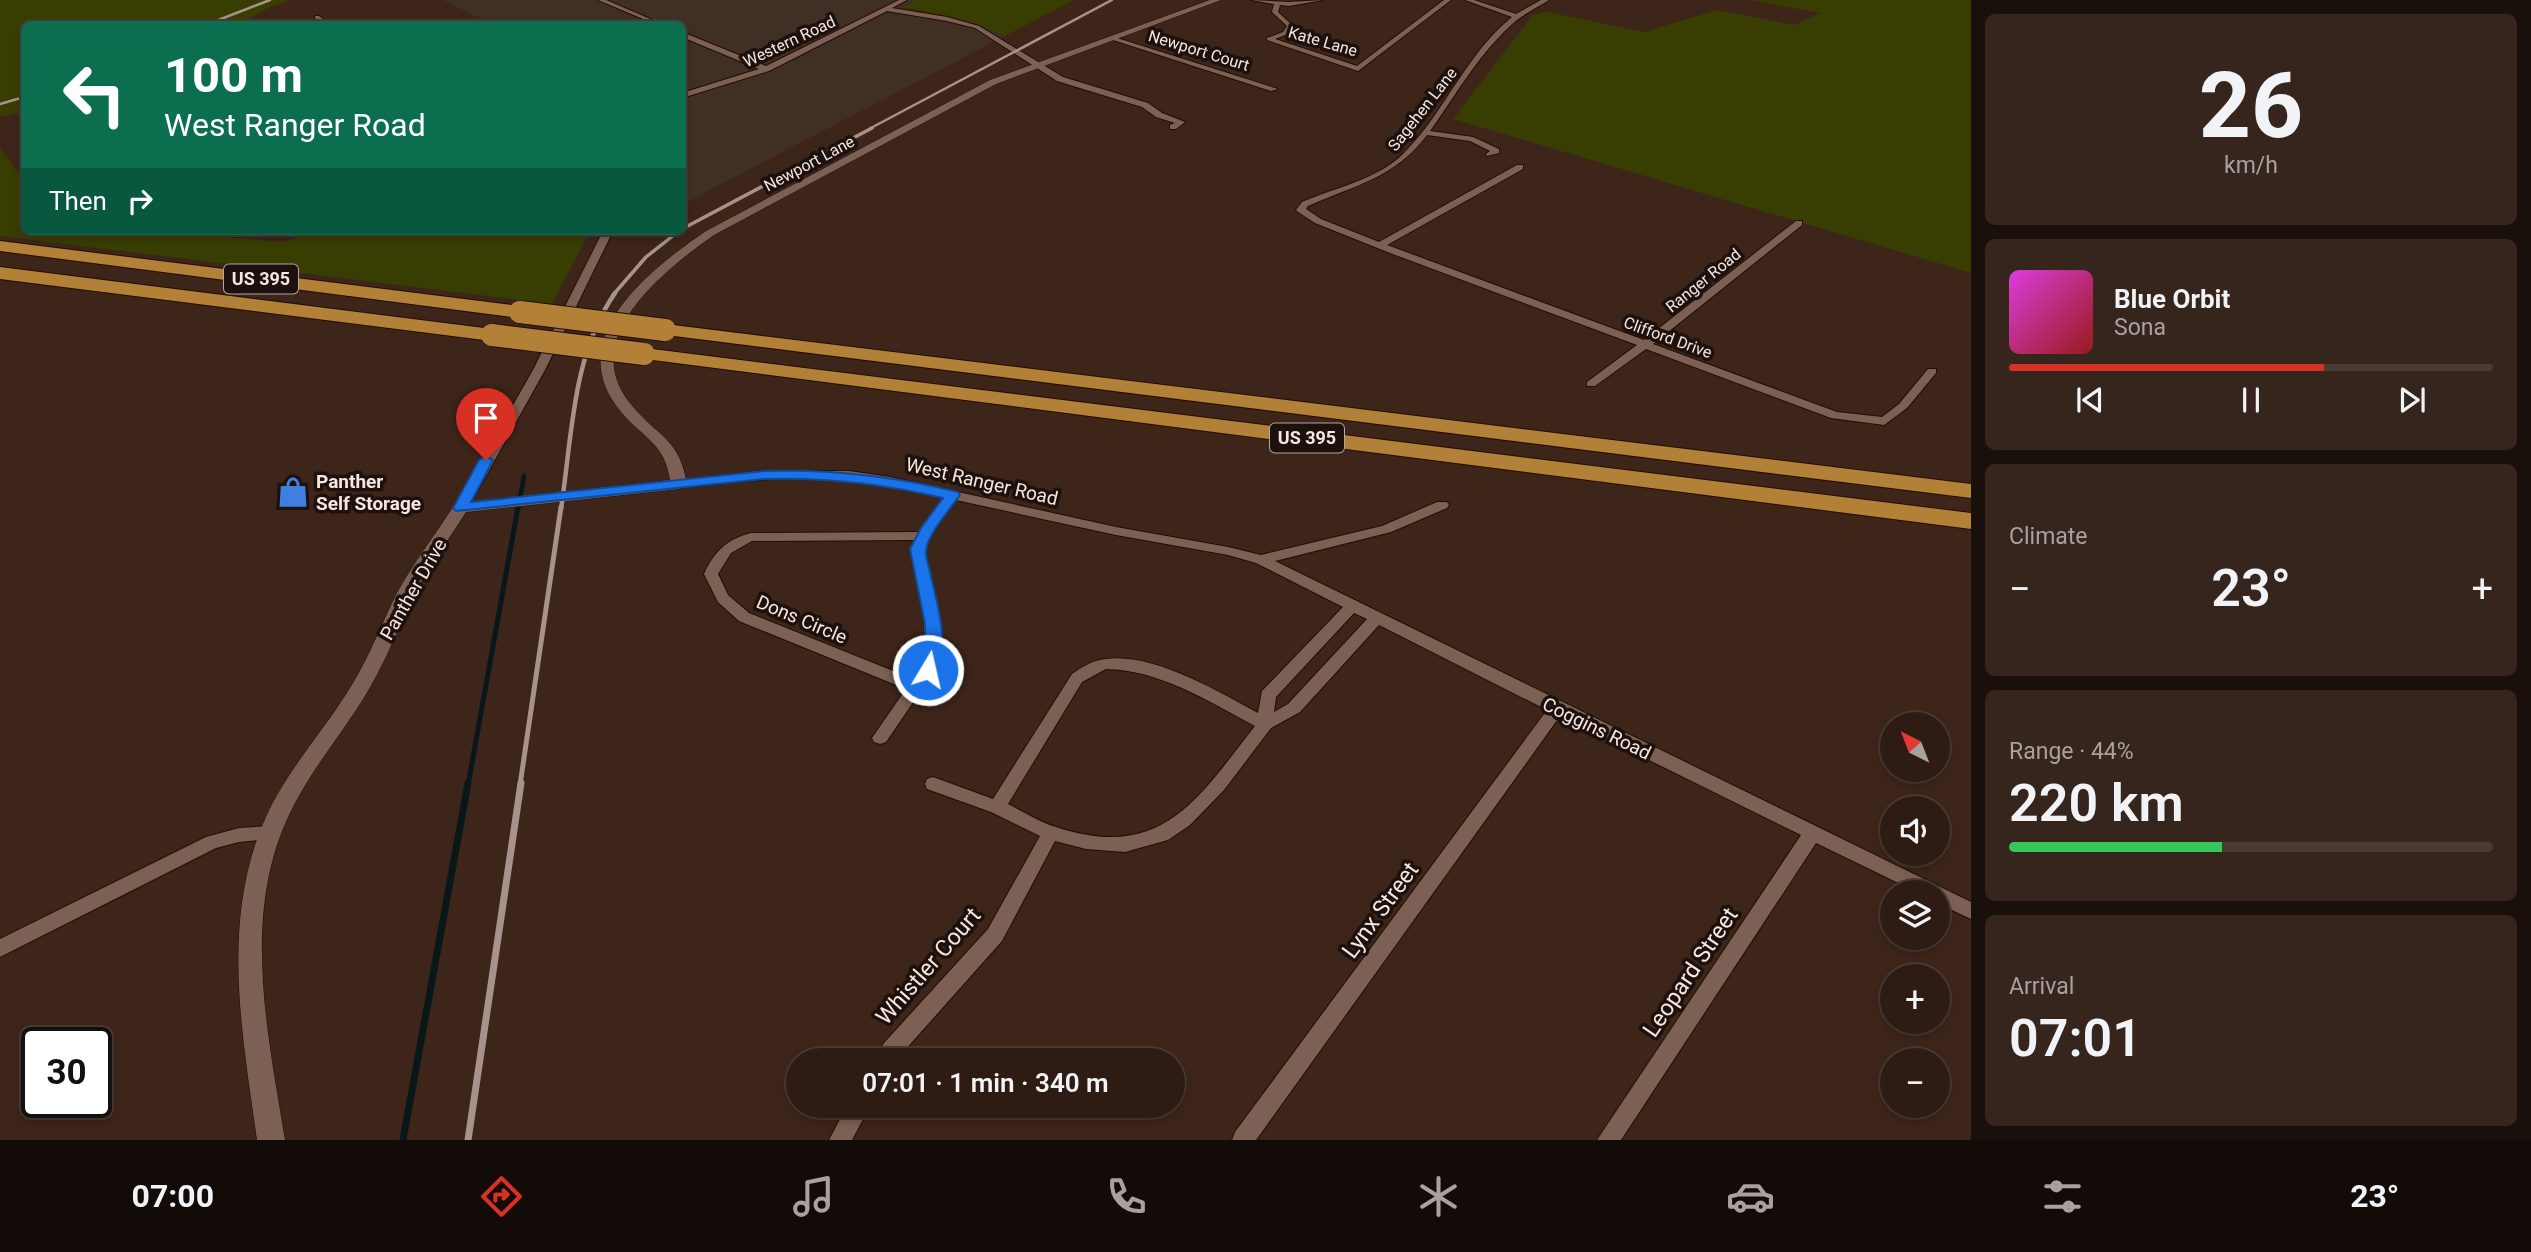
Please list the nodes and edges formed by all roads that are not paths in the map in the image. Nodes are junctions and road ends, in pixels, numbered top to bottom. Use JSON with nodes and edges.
{"nodes":[{"id":1,"x":601,"y":0,"type":"edge"},
{"id":2,"x":904,"y":0,"type":"edge"},
{"id":3,"x":1217,"y":0,"type":"edge"},
{"id":4,"x":1254,"y":0,"type":"edge"},
{"id":5,"x":1320,"y":0,"type":"edge"},
{"id":6,"x":1448,"y":0,"type":"edge"},
{"id":7,"x":1468,"y":0,"type":"edge"},
{"id":8,"x":1546,"y":0,"type":"edge"},
{"id":9,"x":1277,"y":4,"type":"junction"},
{"id":10,"x":886,"y":9,"type":"junction"},
{"id":11,"x":1515,"y":16,"type":"junction"},
{"id":12,"x":317,"y":17,"type":"dead end"},
{"id":13,"x":323,"y":21,"type":"edge"},
{"id":14,"x":652,"y":21,"type":"edge"},
{"id":15,"x":686,"y":36,"type":"edge"},
{"id":16,"x":1115,"y":39,"type":"junction"},
{"id":17,"x":1040,"y":66,"type":"junction"},
{"id":18,"x":766,"y":69,"type":"junction"},
{"id":19,"x":1274,"y":89,"type":"dead end"},
{"id":20,"x":686,"y":95,"type":"edge"},
{"id":21,"x":1173,"y":127,"type":"dead end"},
{"id":22,"x":1425,"y":132,"type":"junction"},
{"id":23,"x":1490,"y":154,"type":"dead end"},
{"id":24,"x":1521,"y":167,"type":"dead end"},
{"id":25,"x":1301,"y":210,"type":"joint"},
{"id":26,"x":1799,"y":223,"type":"dead end"},
{"id":27,"x":606,"y":235,"type":"edge"},
{"id":28,"x":1380,"y":245,"type":"junction"},
{"id":29,"x":1,"y":246,"type":"edge"},
{"id":30,"x":0,"y":273,"type":"edge"},
{"id":31,"x":1643,"y":345,"type":"junction"},
{"id":32,"x":1932,"y":371,"type":"dead end"},
{"id":33,"x":1591,"y":384,"type":"dead end"},
{"id":34,"x":679,"y":484,"type":"junction"},
{"id":35,"x":1971,"y":491,"type":"edge"},
{"id":36,"x":953,"y":495,"type":"junction"},
{"id":37,"x":1442,"y":505,"type":"dead end"},
{"id":38,"x":461,"y":508,"type":"junction"},
{"id":39,"x":1971,"y":521,"type":"edge"},
{"id":40,"x":923,"y":536,"type":"junction"},
{"id":41,"x":1261,"y":560,"type":"junction"},
{"id":42,"x":1352,"y":606,"type":"junction"},
{"id":43,"x":1377,"y":618,"type":"junction"},
{"id":44,"x":916,"y":687,"type":"junction"},
{"id":45,"x":1557,"y":708,"type":"junction"},
{"id":46,"x":1265,"y":724,"type":"junction"},
{"id":47,"x":880,"y":738,"type":"dead end"},
{"id":48,"x":933,"y":784,"type":"dead end"},
{"id":49,"x":997,"y":807,"type":"junction"},
{"id":50,"x":1813,"y":832,"type":"junction"},
{"id":51,"x":271,"y":833,"type":"junction"},
{"id":52,"x":1051,"y":833,"type":"junction"},
{"id":53,"x":1910,"y":880,"type":"edge"},
{"id":54,"x":1950,"y":899,"type":"edge"},
{"id":55,"x":1970,"y":908,"type":"edge"},
{"id":56,"x":0,"y":948,"type":"edge"},
{"id":57,"x":894,"y":1048,"type":"edge"},
{"id":58,"x":852,"y":1118,"type":"edge"},
{"id":59,"x":271,"y":1140,"type":"edge"},
{"id":60,"x":840,"y":1140,"type":"edge"},
{"id":61,"x":1243,"y":1140,"type":"edge"},
{"id":62,"x":1608,"y":1140,"type":"edge"}],
"edges":[{"from":1,"to":14,"type":"street"},
{"from":2,"to":10,"type":"street","name":"Western Road"},
{"from":3,"to":16,"type":"street","name":"Newport Lane"},
{"from":4,"to":9,"type":"street"},
{"from":5,"to":9,"type":"street"},
{"from":6,"to":9,"type":"street","name":"Kate Lane"},
{"from":7,"to":11,"type":"street"},
{"from":8,"to":11,"type":"street","name":"Sagehen Lane"},
{"from":10,"to":17,"type":"street"},
{"from":10,"to":18,"type":"street","name":"Western Road"},
{"from":11,"to":22,"type":"street","name":"Sagehen Lane"},
{"from":12,"to":13,"type":"street"},
{"from":15,"to":18,"type":"street"},
{"from":16,"to":17,"type":"street","name":"Newport Lane"},
{"from":16,"to":19,"type":"street","name":"Newport Court"},
{"from":17,"to":21,"type":"street"},
{"from":17,"to":34,"type":"street","name":"Newport Lane"},
{"from":18,"to":20,"type":"street","name":"Western Road"},
{"from":22,"to":23,"type":"street"},
{"from":22,"to":25,"type":"street","name":"Sagehen Lane"},
{"from":24,"to":28,"type":"street"},
{"from":25,"to":28,"type":"street","name":"Clifford Drive"},
{"from":26,"to":31,"type":"street","name":"Ranger Road"},
{"from":27,"to":38,"type":"street","name":"Panther Drive"},
{"from":28,"to":31,"type":"street","name":"Clifford Drive"},
{"from":29,"to":35,"type":"highway","number":"US 395","bridge":true},
{"from":30,"to":39,"type":"highway","number":"US 395","bridge":true},
{"from":31,"to":32,"type":"street","name":"Clifford Drive"},
{"from":31,"to":33,"type":"street","name":"Ranger Road"},
{"from":34,"to":36,"type":"street","name":"West Ranger Road"},
{"from":34,"to":38,"type":"street","name":"West Ranger Road"},
{"from":36,"to":40,"type":"street"},
{"from":36,"to":41,"type":"street","name":"West Ranger Road"},
{"from":37,"to":41,"type":"street","name":"West Ranger Road"},
{"from":38,"to":51,"type":"street","name":"Panther Drive"},
{"from":40,"to":44,"type":"street"},
{"from":40,"to":44,"type":"street","name":"Dons Circle"},
{"from":41,"to":42,"type":"street","name":"Coggins Road"},
{"from":42,"to":43,"type":"street","name":"Coggins Road"},
{"from":42,"to":46,"type":"street"},
{"from":43,"to":45,"type":"street","name":"Coggins Road"},
{"from":43,"to":46,"type":"street"},
{"from":44,"to":47,"type":"street"},
{"from":45,"to":50,"type":"street","name":"Coggins Road"},
{"from":45,"to":61,"type":"street","name":"Lynx Street"},
{"from":46,"to":49,"type":"street"},
{"from":46,"to":52,"type":"street"},
{"from":48,"to":49,"type":"street"},
{"from":49,"to":52,"type":"street"},
{"from":50,"to":53,"type":"street","name":"Coggins Road"},
{"from":50,"to":62,"type":"street","name":"Leopard Street"},
{"from":51,"to":56,"type":"street"},
{"from":51,"to":59,"type":"street","name":"Panther Drive"},
{"from":52,"to":57,"type":"street","name":"Whistler Court"},
{"from":54,"to":55,"type":"street","name":"Coggins Road"},
{"from":58,"to":60,"type":"street"}]}
